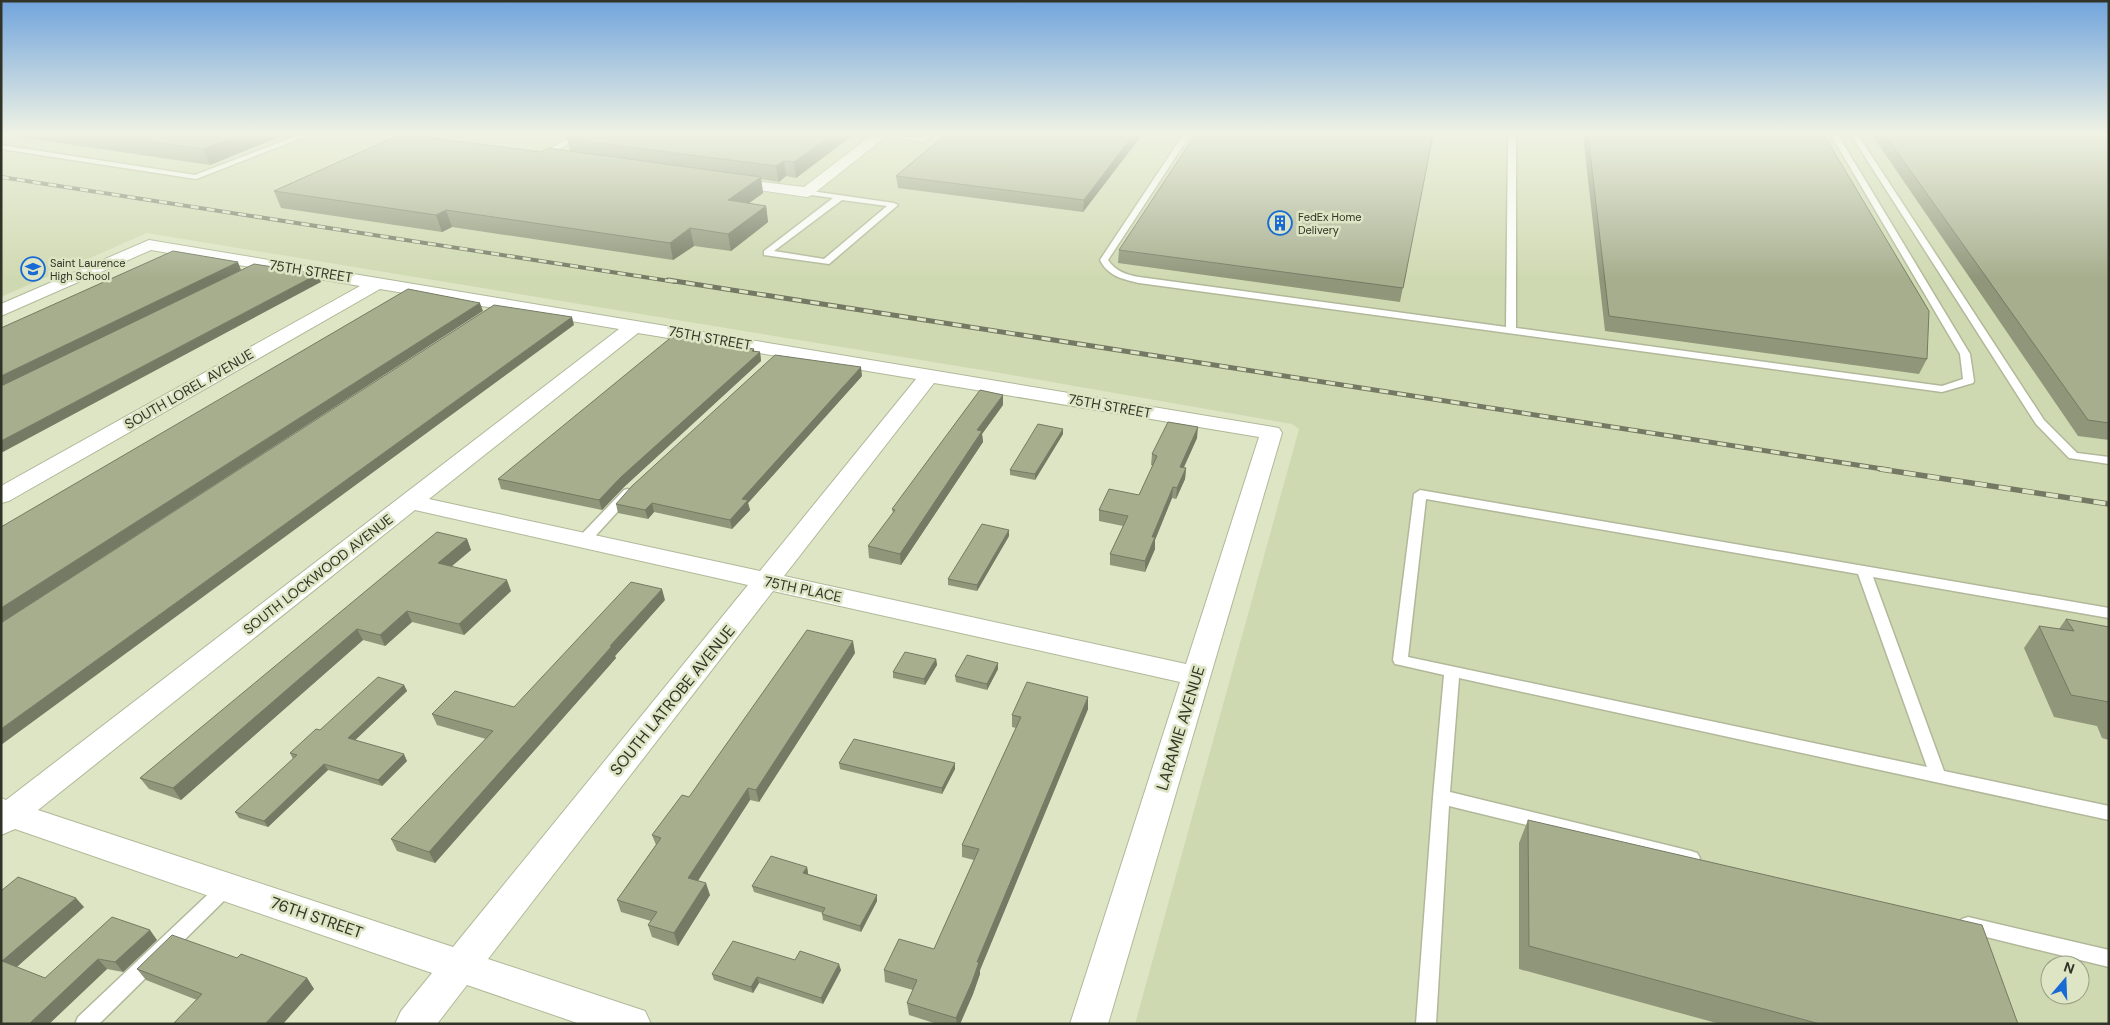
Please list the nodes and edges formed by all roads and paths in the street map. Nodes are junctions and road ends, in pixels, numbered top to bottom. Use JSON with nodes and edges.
{"nodes":[{"id":1,"x":739,"y":183,"type":"edge"},
{"id":2,"x":820,"y":183,"type":"edge"},
{"id":3,"x":1155,"y":183,"type":"edge"},
{"id":4,"x":1512,"y":183,"type":"edge"},
{"id":5,"x":1863,"y":183,"type":"edge"},
{"id":6,"x":1885,"y":183,"type":"edge"},
{"id":7,"x":808,"y":192,"type":"junction"},
{"id":8,"x":840,"y":197,"type":"junction"},
{"id":9,"x":263,"y":264,"type":"junction"},
{"id":10,"x":246,"y":272,"type":"edge"},
{"id":11,"x":378,"y":283,"type":"junction"},
{"id":12,"x":502,"y":304,"type":"junction"},
{"id":13,"x":1,"y":311,"type":"edge"},
{"id":14,"x":486,"y":314,"type":"edge"},
{"id":15,"x":635,"y":326,"type":"junction"},
{"id":16,"x":1511,"y":332,"type":"junction"},
{"id":17,"x":782,"y":350,"type":"junction"},
{"id":18,"x":768,"y":364,"type":"edge"},
{"id":19,"x":930,"y":375,"type":"junction"},
{"id":20,"x":1271,"y":433,"type":"joint"},
{"id":21,"x":2109,"y":461,"type":"edge"},
{"id":22,"x":635,"y":485,"type":"edge"},
{"id":23,"x":1,"y":496,"type":"edge"},
{"id":24,"x":409,"y":502,"type":"junction"},
{"id":25,"x":583,"y":541,"type":"junction"},
{"id":26,"x":1864,"y":571,"type":"junction"},
{"id":27,"x":766,"y":581,"type":"junction"},
{"id":28,"x":2109,"y":613,"type":"edge"},
{"id":29,"x":1452,"y":672,"type":"junction"},
{"id":30,"x":1197,"y":676,"type":"junction"},
{"id":31,"x":1938,"y":776,"type":"junction"},
{"id":32,"x":1441,"y":797,"type":"junction"},
{"id":33,"x":2109,"y":813,"type":"edge"},
{"id":34,"x":5,"y":815,"type":"edge"},
{"id":35,"x":1712,"y":863,"type":"edge"},
{"id":36,"x":227,"y":887,"type":"junction"},
{"id":37,"x":1954,"y":921,"type":"edge"},
{"id":38,"x":2109,"y":959,"type":"edge"},
{"id":39,"x":460,"y":966,"type":"junction"},
{"id":40,"x":85,"y":1024,"type":"edge"},
{"id":41,"x":414,"y":1024,"type":"edge"},
{"id":42,"x":632,"y":1024,"type":"edge"},
{"id":43,"x":1089,"y":1024,"type":"edge"},
{"id":44,"x":1426,"y":1024,"type":"edge"}],
"edges":[{"from":1,"to":7,"type":"street"},
{"from":2,"to":7,"type":"street"},
{"from":3,"to":16,"type":"lane"},
{"from":4,"to":16,"type":"lane"},
{"from":5,"to":16,"type":"lane"},
{"from":6,"to":21,"type":"lane"},
{"from":7,"to":8,"type":"lane"},
{"from":8,"to":8,"type":"lane"},
{"from":9,"to":10,"type":"lane"},
{"from":9,"to":11,"type":"street","name":"75TH STREET"},
{"from":9,"to":13,"type":"street","name":"75TH STREET"},
{"from":11,"to":12,"type":"street","name":"75TH STREET"},
{"from":11,"to":23,"type":"street","name":"SOUTH LOREL AVENUE"},
{"from":12,"to":14,"type":"lane"},
{"from":12,"to":15,"type":"street","name":"75TH STREET"},
{"from":15,"to":17,"type":"street","name":"75TH STREET"},
{"from":15,"to":24,"type":"street","name":"SOUTH LOCKWOOD AVENUE"},
{"from":17,"to":18,"type":"lane"},
{"from":17,"to":19,"type":"street","name":"75TH STREET"},
{"from":19,"to":20,"type":"street","name":"75TH STREET"},
{"from":19,"to":27,"type":"street","name":"SOUTH LATROBE AVENUE"},
{"from":20,"to":30,"type":"street","name":"LARAMIE AVENUE"},
{"from":22,"to":25,"type":"lane"},
{"from":24,"to":25,"type":"street","name":"75TH PLACE"},
{"from":24,"to":34,"type":"street","name":"SOUTH LOCKWOOD AVENUE"},
{"from":25,"to":27,"type":"street","name":"75TH PLACE"},
{"from":26,"to":28,"type":"lane"},
{"from":26,"to":29,"type":"lane"},
{"from":26,"to":31,"type":"lane"},
{"from":27,"to":30,"type":"street","name":"75TH PLACE"},
{"from":27,"to":39,"type":"street","name":"SOUTH LATROBE AVENUE"},
{"from":29,"to":31,"type":"lane"},
{"from":29,"to":32,"type":"lane"},
{"from":30,"to":43,"type":"street","name":"LARAMIE AVENUE"},
{"from":31,"to":33,"type":"lane"},
{"from":32,"to":35,"type":"lane"},
{"from":32,"to":44,"type":"lane"},
{"from":34,"to":36,"type":"street","name":"76TH STREET"},
{"from":36,"to":39,"type":"street","name":"76TH STREET"},
{"from":36,"to":40,"type":"lane"},
{"from":37,"to":38,"type":"lane"},
{"from":39,"to":41,"type":"street","name":"SOUTH LATROBE AVENUE"},
{"from":39,"to":42,"type":"street","name":"76TH STREET"}]}
